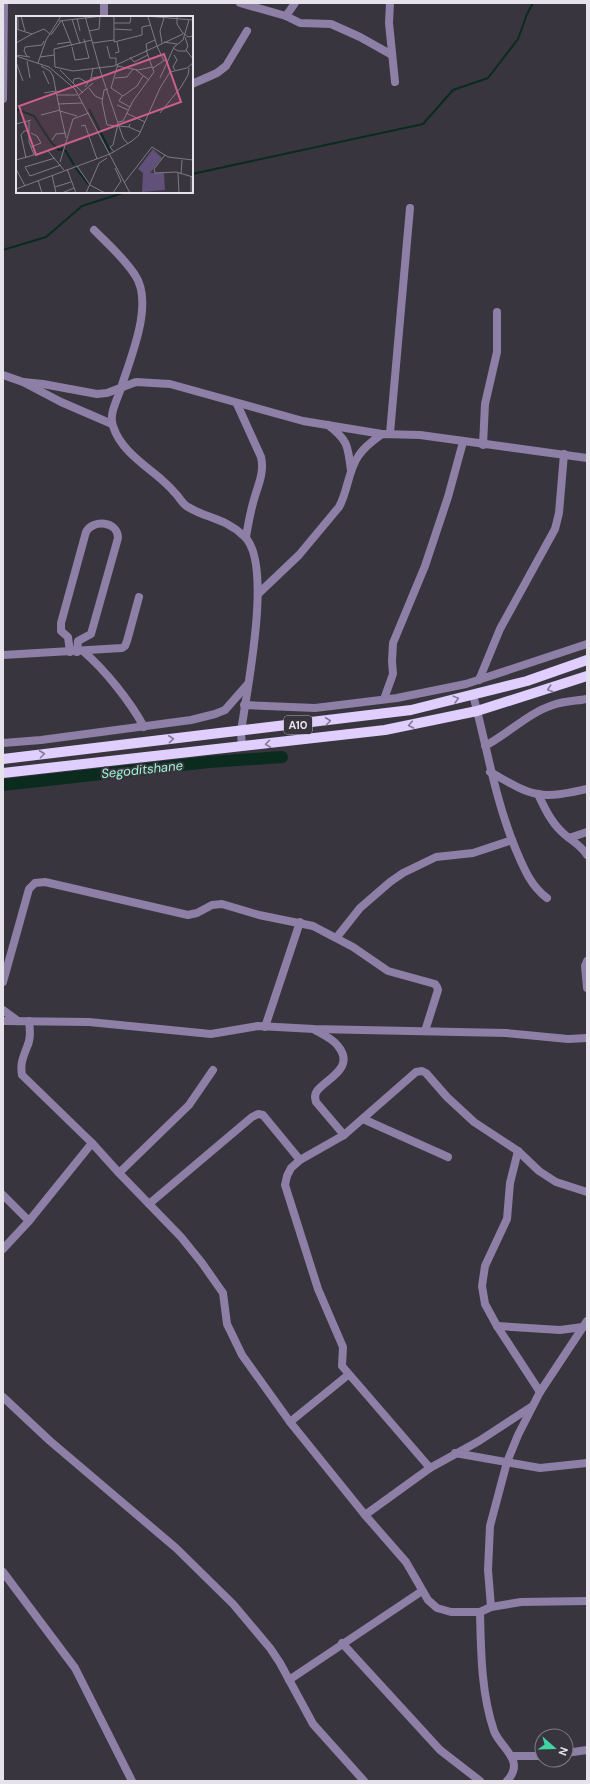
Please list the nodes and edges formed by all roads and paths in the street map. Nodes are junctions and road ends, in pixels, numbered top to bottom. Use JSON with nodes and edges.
{"nodes":[{"id":1,"x":4,"y":3,"type":"edge"},
{"id":2,"x":104,"y":3,"type":"edge"},
{"id":3,"x":240,"y":3,"type":"edge"},
{"id":4,"x":295,"y":3,"type":"edge"},
{"id":5,"x":390,"y":3,"type":"edge"},
{"id":6,"x":104,"y":16,"type":"edge"},
{"id":7,"x":286,"y":16,"type":"junction"},
{"id":8,"x":247,"y":31,"type":"dead end"},
{"id":9,"x":392,"y":55,"type":"junction"},
{"id":10,"x":395,"y":82,"type":"dead end"},
{"id":11,"x":193,"y":84,"type":"edge"},
{"id":12,"x":3,"y":99,"type":"edge"},
{"id":13,"x":410,"y":208,"type":"dead end"},
{"id":14,"x":94,"y":230,"type":"dead end"},
{"id":15,"x":497,"y":312,"type":"dead end"},
{"id":16,"x":3,"y":375,"type":"edge"},
{"id":17,"x":23,"y":382,"type":"junction"},
{"id":18,"x":121,"y":386,"type":"junction"},
{"id":19,"x":237,"y":404,"type":"junction"},
{"id":20,"x":112,"y":424,"type":"junction"},
{"id":21,"x":328,"y":424,"type":"junction"},
{"id":22,"x":386,"y":434,"type":"junction"},
{"id":23,"x":463,"y":442,"type":"junction"},
{"id":24,"x":483,"y":445,"type":"junction"},
{"id":25,"x":564,"y":454,"type":"junction"},
{"id":26,"x":587,"y":458,"type":"edge"},
{"id":27,"x":352,"y":471,"type":"junction"},
{"id":28,"x":246,"y":537,"type":"junction"},
{"id":29,"x":258,"y":594,"type":"junction"},
{"id":30,"x":139,"y":597,"type":"dead end"},
{"id":31,"x":587,"y":644,"type":"edge"},
{"id":32,"x":77,"y":652,"type":"junction"},
{"id":33,"x":3,"y":655,"type":"edge"},
{"id":34,"x":587,"y":660,"type":"edge"},
{"id":35,"x":587,"y":676,"type":"edge"},
{"id":36,"x":479,"y":680,"type":"junction"},
{"id":37,"x":248,"y":684,"type":"junction"},
{"id":38,"x":473,"y":695,"type":"junction"},
{"id":39,"x":384,"y":699,"type":"junction"},
{"id":40,"x":587,"y":699,"type":"edge"},
{"id":41,"x":244,"y":705,"type":"junction"},
{"id":42,"x":477,"y":711,"type":"junction"},
{"id":43,"x":295,"y":725,"type":"junction"},
{"id":44,"x":144,"y":727,"type":"junction"},
{"id":45,"x":241,"y":732,"type":"junction"},
{"id":46,"x":297,"y":740,"type":"junction"},
{"id":47,"x":3,"y":743,"type":"edge"},
{"id":48,"x":485,"y":746,"type":"junction"},
{"id":49,"x":242,"y":747,"type":"junction"},
{"id":50,"x":3,"y":759,"type":"edge"},
{"id":51,"x":490,"y":772,"type":"junction"},
{"id":52,"x":3,"y":773,"type":"edge"},
{"id":53,"x":587,"y":789,"type":"edge"},
{"id":54,"x":538,"y":794,"type":"junction"},
{"id":55,"x":587,"y":832,"type":"edge"},
{"id":56,"x":570,"y":838,"type":"junction"},
{"id":57,"x":512,"y":840,"type":"junction"},
{"id":58,"x":587,"y":855,"type":"edge"},
{"id":59,"x":547,"y":898,"type":"dead end"},
{"id":60,"x":300,"y":922,"type":"junction"},
{"id":61,"x":337,"y":937,"type":"junction"},
{"id":62,"x":587,"y":961,"type":"edge"},
{"id":63,"x":3,"y":982,"type":"edge"},
{"id":64,"x":587,"y":988,"type":"edge"},
{"id":65,"x":3,"y":1010,"type":"edge"},
{"id":66,"x":3,"y":1021,"type":"edge"},
{"id":67,"x":19,"y":1021,"type":"junction"},
{"id":68,"x":29,"y":1022,"type":"junction"},
{"id":69,"x":265,"y":1027,"type":"junction"},
{"id":70,"x":314,"y":1030,"type":"junction"},
{"id":71,"x":425,"y":1031,"type":"junction"},
{"id":72,"x":587,"y":1038,"type":"edge"},
{"id":73,"x":213,"y":1070,"type":"dead end"},
{"id":74,"x":363,"y":1119,"type":"junction"},
{"id":75,"x":344,"y":1136,"type":"junction"},
{"id":76,"x":92,"y":1143,"type":"junction"},
{"id":77,"x":518,"y":1151,"type":"junction"},
{"id":78,"x":448,"y":1157,"type":"dead end"},
{"id":79,"x":300,"y":1160,"type":"junction"},
{"id":80,"x":119,"y":1173,"type":"junction"},
{"id":81,"x":587,"y":1192,"type":"edge"},
{"id":82,"x":3,"y":1195,"type":"edge"},
{"id":83,"x":149,"y":1204,"type":"junction"},
{"id":84,"x":29,"y":1221,"type":"junction"},
{"id":85,"x":3,"y":1249,"type":"edge"},
{"id":86,"x":585,"y":1324,"type":"edge"},
{"id":87,"x":497,"y":1326,"type":"junction"},
{"id":88,"x":348,"y":1375,"type":"junction"},
{"id":89,"x":540,"y":1392,"type":"junction"},
{"id":90,"x":3,"y":1397,"type":"edge"},
{"id":91,"x":534,"y":1405,"type":"junction"},
{"id":92,"x":290,"y":1422,"type":"junction"},
{"id":93,"x":455,"y":1453,"type":"junction"},
{"id":94,"x":507,"y":1462,"type":"junction"},
{"id":95,"x":587,"y":1463,"type":"edge"},
{"id":96,"x":430,"y":1468,"type":"junction"},
{"id":97,"x":365,"y":1516,"type":"junction"},
{"id":98,"x":3,"y":1572,"type":"edge"},
{"id":99,"x":422,"y":1590,"type":"junction"},
{"id":100,"x":587,"y":1601,"type":"edge"},
{"id":101,"x":491,"y":1607,"type":"junction"},
{"id":102,"x":480,"y":1612,"type":"junction"},
{"id":103,"x":342,"y":1643,"type":"junction"},
{"id":104,"x":289,"y":1680,"type":"junction"},
{"id":105,"x":587,"y":1750,"type":"edge"},
{"id":106,"x":574,"y":1752,"type":"edge"},
{"id":107,"x":511,"y":1756,"type":"junction"},
{"id":108,"x":534,"y":1756,"type":"edge"},
{"id":109,"x":132,"y":1781,"type":"edge"},
{"id":110,"x":364,"y":1781,"type":"edge"},
{"id":111,"x":480,"y":1781,"type":"edge"},
{"id":112,"x":507,"y":1781,"type":"edge"}],
"edges":[{"from":1,"to":12,"type":"street"},
{"from":2,"to":6,"type":"street"},
{"from":3,"to":7,"type":"street"},
{"from":4,"to":7,"type":"street"},
{"from":5,"to":9,"type":"street"},
{"from":7,"to":9,"type":"street"},
{"from":8,"to":11,"type":"street"},
{"from":9,"to":10,"type":"street"},
{"from":13,"to":22,"type":"street"},
{"from":14,"to":18,"type":"street"},
{"from":15,"to":24,"type":"street"},
{"from":16,"to":17,"type":"street"},
{"from":17,"to":18,"type":"street"},
{"from":17,"to":20,"type":"street"},
{"from":18,"to":19,"type":"street"},
{"from":18,"to":20,"type":"street"},
{"from":19,"to":21,"type":"street"},
{"from":19,"to":28,"type":"street"},
{"from":20,"to":28,"type":"street"},
{"from":21,"to":22,"type":"street"},
{"from":21,"to":27,"type":"street"},
{"from":22,"to":23,"type":"street"},
{"from":22,"to":27,"type":"street"},
{"from":23,"to":24,"type":"street"},
{"from":23,"to":39,"type":"street"},
{"from":24,"to":25,"type":"street"},
{"from":25,"to":26,"type":"street"},
{"from":25,"to":36,"type":"street"},
{"from":27,"to":29,"type":"street"},
{"from":28,"to":29,"type":"street"},
{"from":29,"to":37,"type":"street"},
{"from":30,"to":32,"type":"street"},
{"from":31,"to":36,"type":"street"},
{"from":32,"to":32,"type":"street"},
{"from":32,"to":33,"type":"street"},
{"from":32,"to":44,"type":"street"},
{"from":34,"to":38,"type":"main road","number":"A10"},
{"from":35,"to":42,"type":"main road","number":"A10","one_way":true},
{"from":36,"to":39,"type":"street"},
{"from":37,"to":41,"type":"street"},
{"from":37,"to":44,"type":"street"},
{"from":38,"to":42,"type":"street"},
{"from":43,"to":38,"type":"main road","number":"A10","one_way":true},
{"from":39,"to":41,"type":"street"},
{"from":40,"to":48,"type":"street"},
{"from":41,"to":45,"type":"street"},
{"from":42,"to":46,"type":"main road","number":"A10","one_way":true},
{"from":42,"to":48,"type":"street"},
{"from":43,"to":45,"type":"main road","number":"A10"},
{"from":43,"to":46,"type":"main road"},
{"from":44,"to":47,"type":"street"},
{"from":45,"to":49,"type":"street"},
{"from":50,"to":45,"type":"main road","number":"A10","one_way":true},
{"from":46,"to":49,"type":"main road","number":"A10","one_way":true},
{"from":48,"to":51,"type":"street"},
{"from":49,"to":52,"type":"main road","number":"A10"},
{"from":51,"to":54,"type":"street"},
{"from":51,"to":57,"type":"street"},
{"from":53,"to":54,"type":"street"},
{"from":54,"to":56,"type":"street"},
{"from":55,"to":56,"type":"street"},
{"from":56,"to":58,"type":"street"},
{"from":57,"to":59,"type":"street"},
{"from":57,"to":61,"type":"street"},
{"from":60,"to":61,"type":"street"},
{"from":60,"to":63,"type":"street"},
{"from":60,"to":69,"type":"street"},
{"from":61,"to":71,"type":"street"},
{"from":62,"to":64,"type":"street"},
{"from":65,"to":67,"type":"street"},
{"from":66,"to":67,"type":"street"},
{"from":67,"to":68,"type":"street"},
{"from":68,"to":69,"type":"street"},
{"from":68,"to":76,"type":"street"},
{"from":69,"to":70,"type":"street"},
{"from":70,"to":71,"type":"street"},
{"from":70,"to":75,"type":"street"},
{"from":71,"to":72,"type":"street"},
{"from":73,"to":80,"type":"street"},
{"from":74,"to":75,"type":"street"},
{"from":74,"to":77,"type":"street"},
{"from":74,"to":78,"type":"street"},
{"from":75,"to":79,"type":"street"},
{"from":76,"to":80,"type":"street"},
{"from":76,"to":84,"type":"street"},
{"from":77,"to":81,"type":"street"},
{"from":77,"to":87,"type":"street"},
{"from":79,"to":83,"type":"street"},
{"from":79,"to":88,"type":"street"},
{"from":80,"to":83,"type":"street"},
{"from":82,"to":84,"type":"street"},
{"from":83,"to":92,"type":"street"},
{"from":84,"to":85,"type":"street"},
{"from":86,"to":87,"type":"street"},
{"from":86,"to":89,"type":"street"},
{"from":87,"to":89,"type":"street"},
{"from":88,"to":92,"type":"street"},
{"from":88,"to":96,"type":"street"},
{"from":89,"to":91,"type":"street"},
{"from":90,"to":104,"type":"street"},
{"from":91,"to":93,"type":"street"},
{"from":91,"to":94,"type":"street"},
{"from":92,"to":97,"type":"street"},
{"from":93,"to":94,"type":"street"},
{"from":93,"to":96,"type":"street"},
{"from":94,"to":95,"type":"street"},
{"from":94,"to":101,"type":"street"},
{"from":96,"to":97,"type":"street"},
{"from":97,"to":99,"type":"street"},
{"from":98,"to":109,"type":"street"},
{"from":99,"to":102,"type":"street"},
{"from":99,"to":103,"type":"street"},
{"from":100,"to":101,"type":"street"},
{"from":101,"to":102,"type":"street"},
{"from":102,"to":107,"type":"street"},
{"from":103,"to":104,"type":"street"},
{"from":103,"to":111,"type":"street"},
{"from":104,"to":110,"type":"street"},
{"from":105,"to":106,"type":"street"},
{"from":107,"to":108,"type":"street"},
{"from":107,"to":112,"type":"street"}]}
